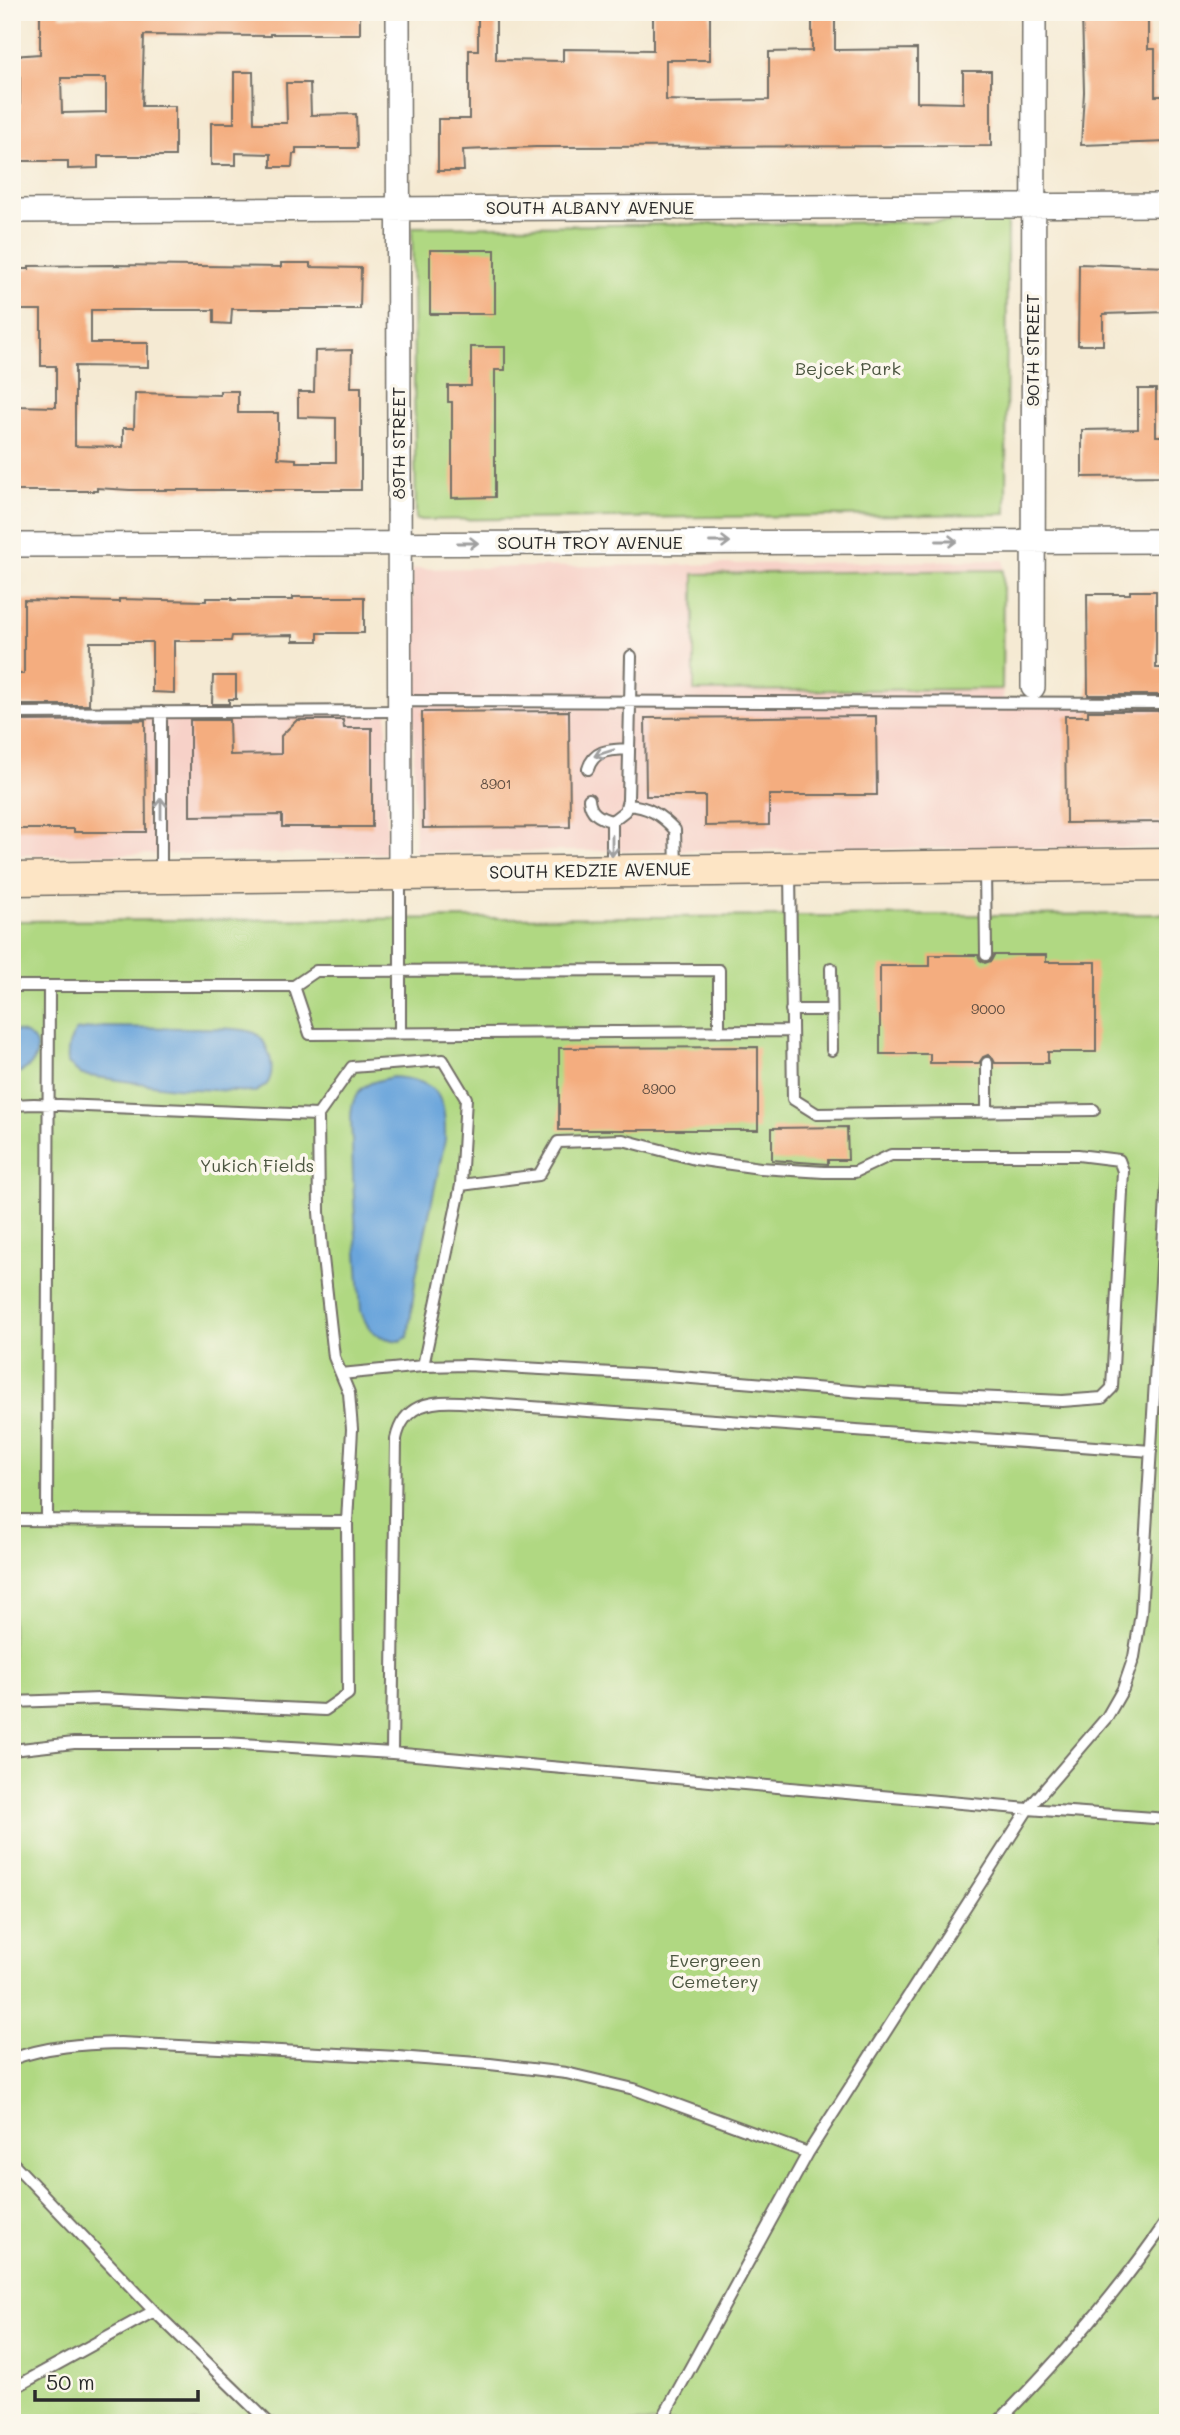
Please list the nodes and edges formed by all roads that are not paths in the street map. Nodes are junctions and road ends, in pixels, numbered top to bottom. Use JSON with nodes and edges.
{"nodes":[{"id":1,"x":398,"y":12,"type":"edge"},
{"id":2,"x":1034,"y":12,"type":"edge"},
{"id":3,"x":1168,"y":205,"type":"edge"},
{"id":4,"x":1033,"y":206,"type":"junction"},
{"id":5,"x":399,"y":209,"type":"junction"},
{"id":6,"x":12,"y":211,"type":"edge"},
{"id":7,"x":1032,"y":541,"type":"junction"},
{"id":8,"x":1168,"y":541,"type":"edge"},
{"id":9,"x":399,"y":544,"type":"junction"},
{"id":10,"x":12,"y":545,"type":"edge"},
{"id":11,"x":631,"y":656,"type":"dead end"},
{"id":12,"x":1033,"y":687,"type":"dead end"},
{"id":13,"x":630,"y":702,"type":"junction"},
{"id":14,"x":1168,"y":703,"type":"edge"},
{"id":15,"x":400,"y":706,"type":"junction"},
{"id":16,"x":161,"y":712,"type":"junction"},
{"id":17,"x":12,"y":713,"type":"edge"},
{"id":18,"x":629,"y":748,"type":"junction"},
{"id":19,"x":588,"y":769,"type":"dead end"},
{"id":20,"x":589,"y":799,"type":"dead end"},
{"id":21,"x":627,"y":805,"type":"junction"},
{"id":22,"x":612,"y":821,"type":"junction"},
{"id":23,"x":1168,"y":864,"type":"edge"},
{"id":24,"x":985,"y":866,"type":"junction"},
{"id":25,"x":790,"y":868,"type":"junction"},
{"id":26,"x":676,"y":870,"type":"junction"},
{"id":27,"x":612,"y":871,"type":"junction"},
{"id":28,"x":400,"y":873,"type":"junction"},
{"id":29,"x":161,"y":877,"type":"junction"},
{"id":30,"x":12,"y":879,"type":"edge"},
{"id":31,"x":986,"y":955,"type":"dead end"},
{"id":32,"x":831,"y":968,"type":"dead end"},
{"id":33,"x":400,"y":971,"type":"junction"},
{"id":34,"x":12,"y":986,"type":"edge"},
{"id":35,"x":49,"y":986,"type":"junction"},
{"id":36,"x":294,"y":986,"type":"junction"},
{"id":37,"x":791,"y":1010,"type":"junction"},
{"id":38,"x":831,"y":1010,"type":"junction"},
{"id":39,"x":719,"y":1031,"type":"junction"},
{"id":40,"x":792,"y":1031,"type":"junction"},
{"id":41,"x":400,"y":1033,"type":"junction"},
{"id":42,"x":832,"y":1050,"type":"dead end"},
{"id":43,"x":987,"y":1063,"type":"dead end"},
{"id":44,"x":12,"y":1105,"type":"edge"},
{"id":45,"x":48,"y":1105,"type":"junction"},
{"id":46,"x":1094,"y":1110,"type":"dead end"},
{"id":47,"x":987,"y":1111,"type":"junction"},
{"id":48,"x":318,"y":1115,"type":"junction"},
{"id":49,"x":1168,"y":1165,"type":"edge"},
{"id":50,"x":461,"y":1185,"type":"junction"},
{"id":51,"x":423,"y":1366,"type":"junction"},
{"id":52,"x":341,"y":1374,"type":"junction"},
{"id":53,"x":1151,"y":1451,"type":"junction"},
{"id":54,"x":47,"y":1519,"type":"junction"},
{"id":55,"x":12,"y":1520,"type":"edge"},
{"id":56,"x":347,"y":1522,"type":"junction"},
{"id":57,"x":12,"y":1702,"type":"edge"},
{"id":58,"x":12,"y":1750,"type":"edge"},
{"id":59,"x":392,"y":1753,"type":"junction"},
{"id":60,"x":1028,"y":1810,"type":"junction"},
{"id":61,"x":1168,"y":1819,"type":"edge"},
{"id":62,"x":12,"y":2059,"type":"edge"},
{"id":63,"x":807,"y":2153,"type":"junction"},
{"id":64,"x":12,"y":2162,"type":"edge"},
{"id":65,"x":1168,"y":2220,"type":"edge"},
{"id":66,"x":154,"y":2311,"type":"junction"},
{"id":67,"x":12,"y":2389,"type":"edge"},
{"id":68,"x":269,"y":2423,"type":"edge"},
{"id":69,"x":660,"y":2423,"type":"edge"},
{"id":70,"x":997,"y":2423,"type":"edge"}],
"edges":[{"from":1,"to":5,"type":"street","name":"89TH STREET"},
{"from":2,"to":4,"type":"street","name":"90TH STREET"},
{"from":3,"to":4,"type":"street","name":"SOUTH ALBANY AVENUE"},
{"from":4,"to":5,"type":"street","name":"SOUTH ALBANY AVENUE"},
{"from":4,"to":7,"type":"street","name":"90TH STREET"},
{"from":5,"to":6,"type":"street","name":"SOUTH ALBANY AVENUE"},
{"from":5,"to":9,"type":"street","name":"89TH STREET"},
{"from":7,"to":8,"type":"street","name":"SOUTH TROY AVENUE"},
{"from":9,"to":7,"type":"street","name":"SOUTH TROY AVENUE","one_way":true},
{"from":7,"to":12,"type":"street","name":"90TH STREET"},
{"from":9,"to":10,"type":"street","name":"SOUTH TROY AVENUE"},
{"from":9,"to":15,"type":"street","name":"89TH STREET"},
{"from":11,"to":13,"type":"lane"},
{"from":13,"to":14,"type":"lane"},
{"from":13,"to":15,"type":"lane"},
{"from":13,"to":18,"type":"lane"},
{"from":15,"to":16,"type":"lane"},
{"from":15,"to":28,"type":"street","name":"89TH STREET"},
{"from":16,"to":17,"type":"lane"},
{"from":29,"to":16,"type":"lane","one_way":true},
{"from":18,"to":19,"type":"lane","one_way":true},
{"from":18,"to":21,"type":"lane"},
{"from":20,"to":22,"type":"lane"},
{"from":21,"to":22,"type":"lane"},
{"from":21,"to":26,"type":"lane"},
{"from":22,"to":27,"type":"lane","one_way":true},
{"from":23,"to":24,"type":"main road","name":"SOUTH KEDZIE AVENUE"},
{"from":24,"to":25,"type":"main road","name":"SOUTH KEDZIE AVENUE"},
{"from":24,"to":31,"type":"lane"},
{"from":25,"to":26,"type":"main road","name":"SOUTH KEDZIE AVENUE"},
{"from":25,"to":37,"type":"lane"},
{"from":26,"to":27,"type":"main road","name":"SOUTH KEDZIE AVENUE"},
{"from":27,"to":28,"type":"main road","name":"SOUTH KEDZIE AVENUE"},
{"from":28,"to":29,"type":"main road","name":"SOUTH KEDZIE AVENUE"},
{"from":28,"to":33,"type":"lane"},
{"from":29,"to":30,"type":"main road","name":"SOUTH KEDZIE AVENUE"},
{"from":32,"to":38,"type":"lane"},
{"from":33,"to":36,"type":"lane"},
{"from":33,"to":39,"type":"lane"},
{"from":33,"to":41,"type":"lane"},
{"from":34,"to":35,"type":"lane"},
{"from":35,"to":36,"type":"lane"},
{"from":35,"to":45,"type":"lane"},
{"from":36,"to":41,"type":"lane"},
{"from":37,"to":38,"type":"lane"},
{"from":37,"to":40,"type":"lane"},
{"from":38,"to":42,"type":"lane"},
{"from":39,"to":40,"type":"lane"},
{"from":39,"to":41,"type":"lane"},
{"from":40,"to":47,"type":"lane"},
{"from":43,"to":47,"type":"lane"},
{"from":44,"to":45,"type":"lane"},
{"from":45,"to":48,"type":"lane"},
{"from":45,"to":54,"type":"lane"},
{"from":46,"to":47,"type":"lane"},
{"from":48,"to":50,"type":"lane"},
{"from":48,"to":52,"type":"lane"},
{"from":49,"to":53,"type":"lane"},
{"from":50,"to":51,"type":"lane"},
{"from":50,"to":51,"type":"lane"},
{"from":51,"to":52,"type":"lane"},
{"from":52,"to":56,"type":"lane"},
{"from":53,"to":59,"type":"lane"},
{"from":53,"to":60,"type":"lane"},
{"from":54,"to":55,"type":"lane"},
{"from":54,"to":56,"type":"lane"},
{"from":56,"to":57,"type":"lane"},
{"from":58,"to":59,"type":"lane"},
{"from":59,"to":60,"type":"lane"},
{"from":60,"to":61,"type":"lane"},
{"from":60,"to":63,"type":"lane"},
{"from":62,"to":63,"type":"lane"},
{"from":63,"to":69,"type":"lane"},
{"from":64,"to":66,"type":"lane"},
{"from":65,"to":70,"type":"lane"},
{"from":66,"to":67,"type":"lane"},
{"from":66,"to":68,"type":"lane"}]}
